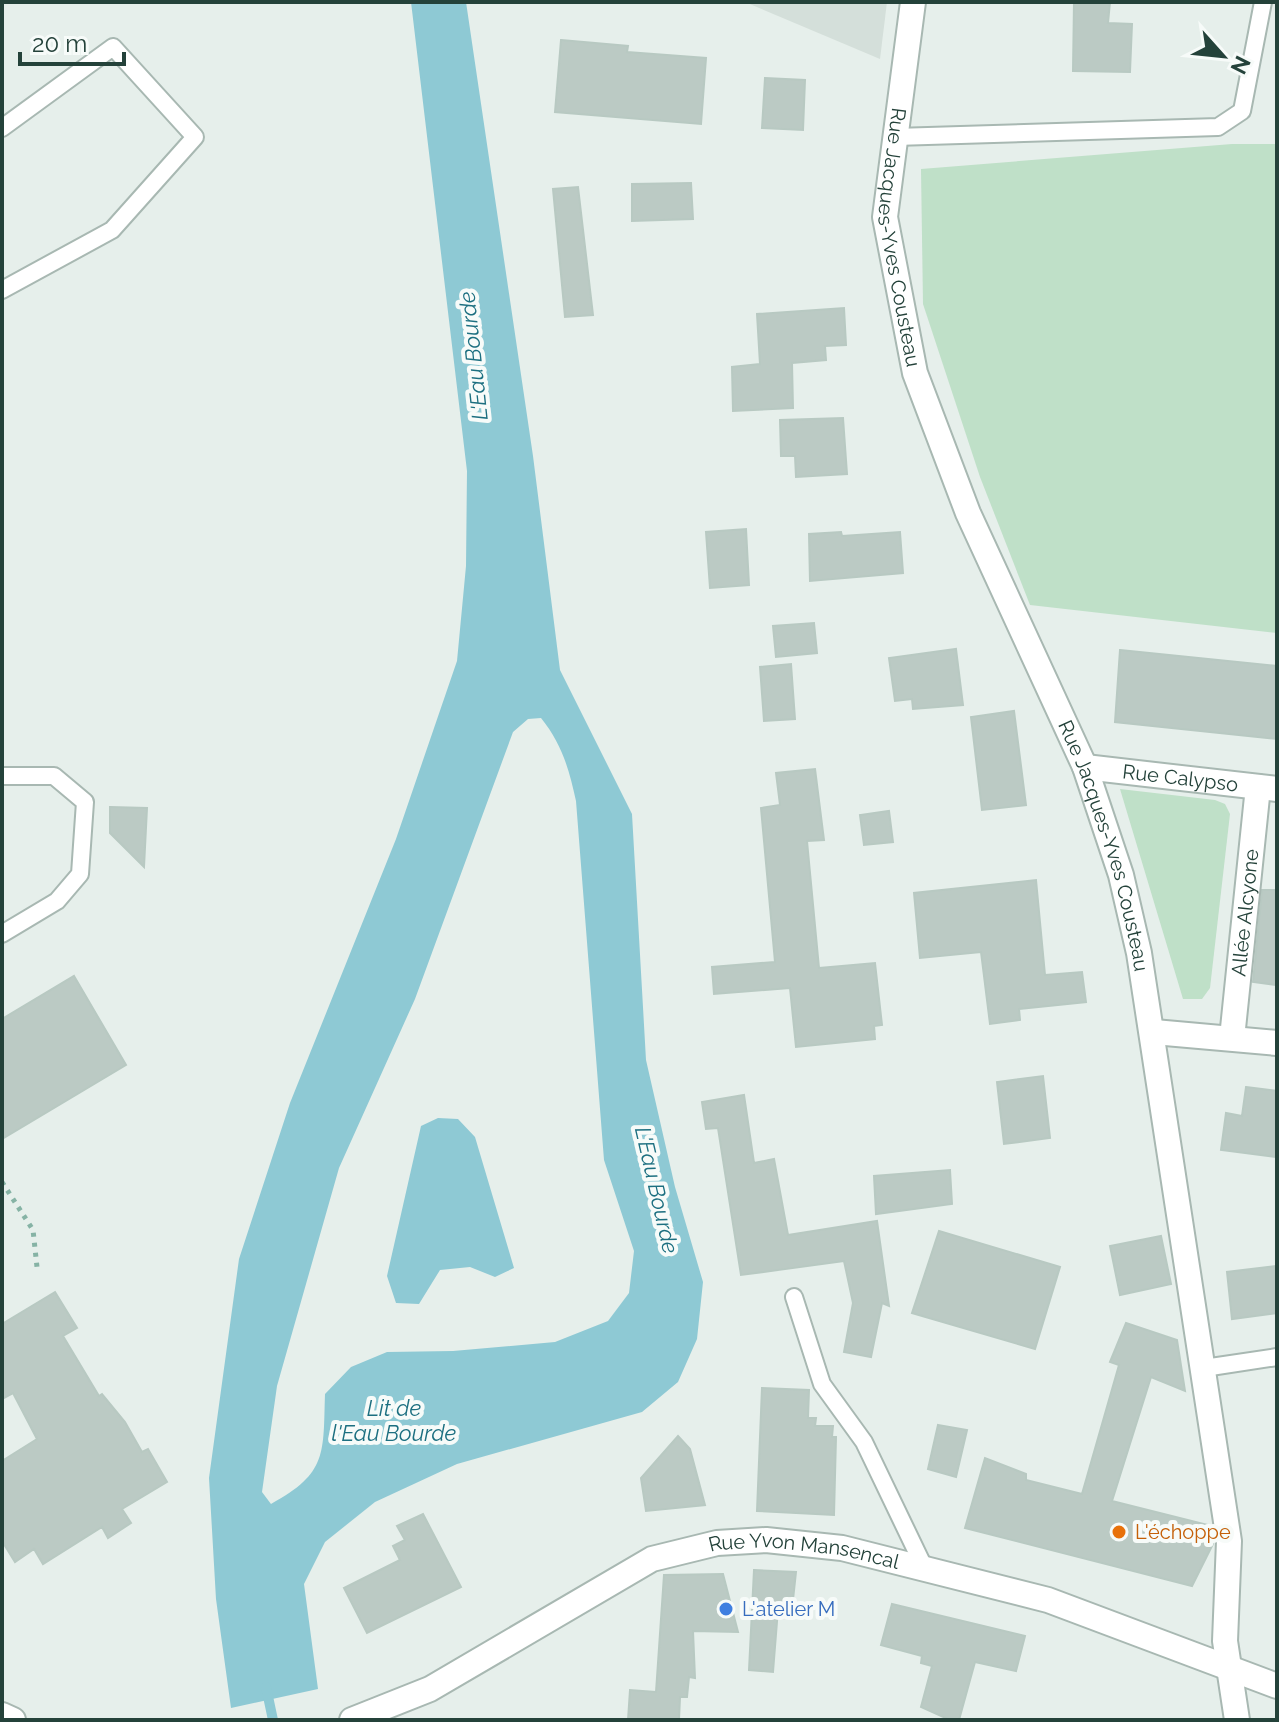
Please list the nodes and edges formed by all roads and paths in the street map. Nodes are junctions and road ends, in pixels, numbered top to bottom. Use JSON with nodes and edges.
{"nodes":[{"id":1,"x":913,"y":2,"type":"edge"},
{"id":2,"x":1263,"y":2,"type":"edge"},
{"id":3,"x":2,"y":128,"type":"edge"},
{"id":4,"x":895,"y":137,"type":"junction"},
{"id":5,"x":2,"y":290,"type":"edge"},
{"id":6,"x":1085,"y":767,"type":"junction"},
{"id":7,"x":2,"y":776,"type":"edge"},
{"id":8,"x":1268,"y":788,"type":"edge"},
{"id":9,"x":2,"y":934,"type":"edge"},
{"id":10,"x":1154,"y":1032,"type":"junction"},
{"id":11,"x":1232,"y":1038,"type":"junction"},
{"id":12,"x":1277,"y":1043,"type":"edge"},
{"id":13,"x":2,"y":1182,"type":"edge"},
{"id":14,"x":37,"y":1267,"type":"dead end"},
{"id":15,"x":794,"y":1297,"type":"dead end"},
{"id":16,"x":1277,"y":1357,"type":"edge"},
{"id":17,"x":1204,"y":1368,"type":"junction"},
{"id":18,"x":924,"y":1567,"type":"junction"},
{"id":19,"x":1230,"y":1669,"type":"junction"},
{"id":20,"x":1277,"y":1686,"type":"edge"},
{"id":21,"x":2,"y":1715,"type":"edge"},
{"id":22,"x":13,"y":1720,"type":"edge"},
{"id":23,"x":352,"y":1720,"type":"edge"},
{"id":24,"x":1237,"y":1720,"type":"edge"}],
"edges":[{"from":1,"to":4,"type":"street","name":"Rue Jacques-Yves Cousteau"},
{"from":2,"to":4,"type":"lane"},
{"from":3,"to":5,"type":"lane"},
{"from":4,"to":6,"type":"street","name":"Rue Jacques-Yves Cousteau"},
{"from":6,"to":8,"type":"street","name":"Rue Calypso"},
{"from":6,"to":10,"type":"street","name":"Rue Jacques-Yves Cousteau"},
{"from":7,"to":9,"type":"lane"},
{"from":8,"to":11,"type":"street","name":"Allée Alcyone"},
{"from":10,"to":11,"type":"street"},
{"from":10,"to":17,"type":"street","name":"Rue Jacques-Yves Cousteau"},
{"from":11,"to":12,"type":"street"},
{"from":13,"to":14,"type":"path"},
{"from":15,"to":18,"type":"lane"},
{"from":16,"to":17,"type":"lane"},
{"from":17,"to":19,"type":"street","name":"Rue Jacques-Yves Cousteau"},
{"from":18,"to":19,"type":"street","name":"Rue Yvon Mansencal"},
{"from":18,"to":23,"type":"street","name":"Rue Yvon Mansencal"},
{"from":19,"to":20,"type":"street","name":"Rue Yvon Mansencal"},
{"from":19,"to":24,"type":"street","name":"Rue Jacques-Yves Cousteau"},
{"from":21,"to":22,"type":"street"}]}
